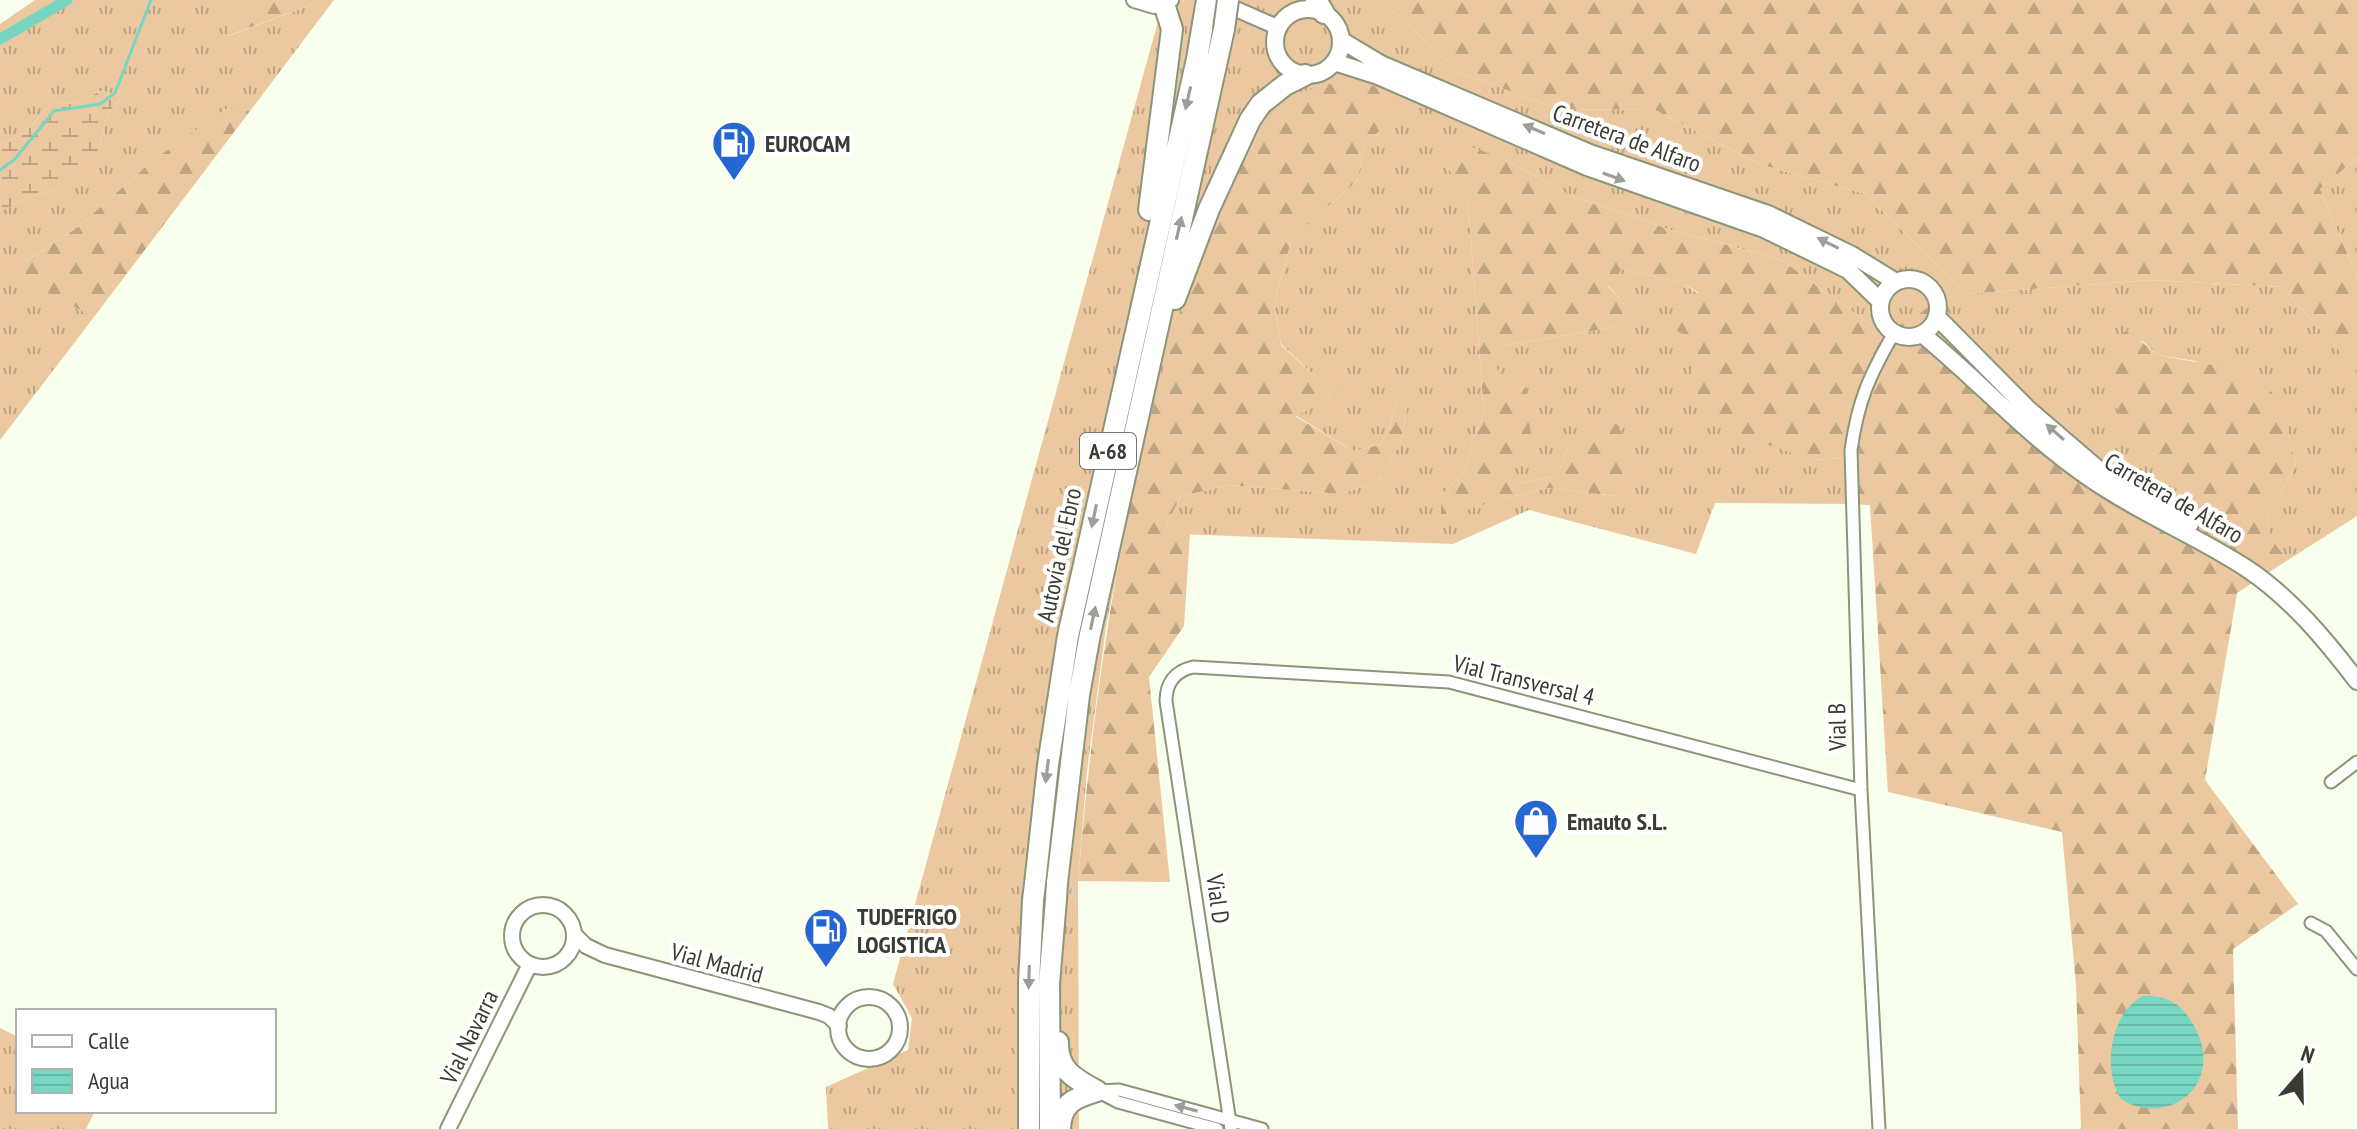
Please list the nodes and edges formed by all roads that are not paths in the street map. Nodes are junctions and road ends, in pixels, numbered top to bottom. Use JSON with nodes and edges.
{"nodes":[{"id":1,"x":1134,"y":0,"type":"edge"},
{"id":2,"x":1207,"y":0,"type":"edge"},
{"id":3,"x":1216,"y":0,"type":"edge"},
{"id":4,"x":1228,"y":0,"type":"edge"},
{"id":5,"x":1168,"y":2,"type":"edge"},
{"id":6,"x":1320,"y":6,"type":"edge"},
{"id":7,"x":1277,"y":27,"type":"junction"},
{"id":8,"x":1341,"y":40,"type":"junction"},
{"id":9,"x":1334,"y":62,"type":"junction"},
{"id":10,"x":1305,"y":75,"type":"junction"},
{"id":11,"x":1896,"y":282,"type":"junction"},
{"id":12,"x":1880,"y":301,"type":"junction"},
{"id":13,"x":1937,"y":317,"type":"junction"},
{"id":14,"x":1894,"y":333,"type":"junction"},
{"id":15,"x":1922,"y":334,"type":"junction"},
{"id":16,"x":1143,"y":393,"type":"junction"},
{"id":17,"x":1120,"y":398,"type":"junction"},
{"id":18,"x":2357,"y":673,"type":"edge"},
{"id":19,"x":1173,"y":678,"type":"joint"},
{"id":20,"x":2357,"y":681,"type":"edge"},
{"id":21,"x":2357,"y":762,"type":"edge"},
{"id":22,"x":2331,"y":782,"type":"dead end"},
{"id":23,"x":1861,"y":790,"type":"junction"},
{"id":24,"x":1057,"y":891,"type":"junction"},
{"id":25,"x":2311,"y":923,"type":"dead end"},
{"id":26,"x":574,"y":934,"type":"junction"},
{"id":27,"x":605,"y":955,"type":"junction"},
{"id":28,"x":565,"y":958,"type":"junction"},
{"id":29,"x":530,"y":964,"type":"junction"},
{"id":30,"x":2357,"y":969,"type":"edge"},
{"id":31,"x":846,"y":1007,"type":"junction"},
{"id":32,"x":819,"y":1012,"type":"junction"},
{"id":33,"x":839,"y":1026,"type":"junction"},
{"id":34,"x":1097,"y":1091,"type":"junction"},
{"id":35,"x":1230,"y":1124,"type":"edge"},
{"id":36,"x":448,"y":1129,"type":"edge"},
{"id":37,"x":1029,"y":1129,"type":"edge"},
{"id":38,"x":1050,"y":1129,"type":"edge"},
{"id":39,"x":1060,"y":1129,"type":"edge"},
{"id":40,"x":1217,"y":1129,"type":"edge"},
{"id":41,"x":1262,"y":1129,"type":"edge"},
{"id":42,"x":1879,"y":1129,"type":"edge"}],
"edges":[{"from":1,"to":5,"type":"street"},
{"from":2,"to":17,"type":"highway","name":"Autovía del Ebro","number":"A-68","one_way":true},
{"from":3,"to":7,"type":"street"},
{"from":16,"to":4,"type":"highway","name":"Autovía del Ebro","number":"A-68","one_way":true,"bridge":true},
{"from":5,"to":17,"type":"highway"},
{"from":6,"to":7,"type":"main road"},
{"from":6,"to":8,"type":"main road"},
{"from":7,"to":10,"type":"main road"},
{"from":8,"to":9,"type":"main road"},
{"from":11,"to":8,"type":"main road","name":"Carretera de Alfaro","one_way":true},
{"from":9,"to":10,"type":"main road"},
{"from":9,"to":12,"type":"main road","name":"Carretera de Alfaro","one_way":true},
{"from":10,"to":16,"type":"highway"},
{"from":11,"to":12,"type":"main road"},
{"from":11,"to":13,"type":"main road"},
{"from":12,"to":14,"type":"main road"},
{"from":13,"to":15,"type":"main road"},
{"from":18,"to":13,"type":"main road","name":"Carretera de Alfaro","one_way":true},
{"from":14,"to":15,"type":"main road"},
{"from":14,"to":23,"type":"street","name":"Vial B"},
{"from":15,"to":20,"type":"main road","name":"Carretera de Alfaro"},
{"from":24,"to":16,"type":"highway","name":"Autovía del Ebro","number":"A-68","one_way":true},
{"from":17,"to":37,"type":"highway","name":"Autovía del Ebro","number":"A-68","one_way":true},
{"from":19,"to":23,"type":"street","name":"Vial Transversal 4"},
{"from":19,"to":35,"type":"street","name":"Vial D"},
{"from":21,"to":22,"type":"street"},
{"from":23,"to":42,"type":"street","name":"Vial B"},
{"from":24,"to":34,"type":"highway"},
{"from":24,"to":38,"type":"highway","name":"Autovía del Ebro","number":"A-68"},
{"from":25,"to":30,"type":"street"},
{"from":26,"to":27,"type":"street","name":"Vial Madrid"},
{"from":26,"to":28,"type":"street"},
{"from":26,"to":29,"type":"street"},
{"from":27,"to":28,"type":"street","name":"Vial Madrid"},
{"from":27,"to":32,"type":"street","name":"Vial Madrid"},
{"from":28,"to":29,"type":"street"},
{"from":29,"to":36,"type":"street","name":"Vial Navarra"},
{"from":31,"to":32,"type":"street","name":"Vial Madrid"},
{"from":31,"to":33,"type":"street"},
{"from":31,"to":33,"type":"street"},
{"from":32,"to":33,"type":"street","name":"Vial Madrid"},
{"from":35,"to":34,"type":"street","one_way":true},
{"from":34,"to":39,"type":"highway"},
{"from":34,"to":40,"type":"street"},
{"from":35,"to":41,"type":"street"}]}
